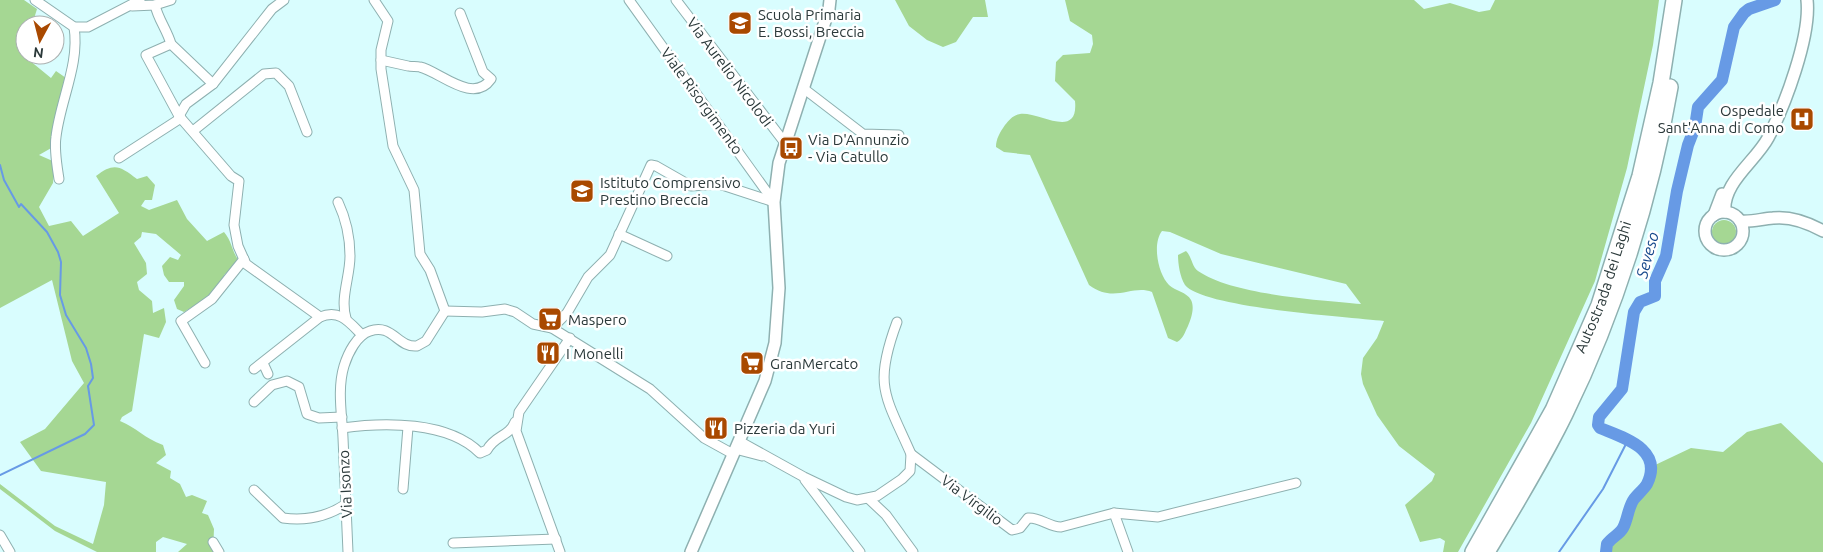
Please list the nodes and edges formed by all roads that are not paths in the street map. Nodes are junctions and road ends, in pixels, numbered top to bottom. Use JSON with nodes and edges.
{"nodes":[{"id":1,"x":35,"y":0,"type":"edge"},
{"id":2,"x":171,"y":0,"type":"edge"},
{"id":3,"x":284,"y":0,"type":"edge"},
{"id":4,"x":374,"y":0,"type":"edge"},
{"id":5,"x":629,"y":0,"type":"edge"},
{"id":6,"x":676,"y":0,"type":"edge"},
{"id":7,"x":830,"y":0,"type":"edge"},
{"id":8,"x":1674,"y":0,"type":"edge"},
{"id":9,"x":1683,"y":0,"type":"edge"},
{"id":10,"x":136,"y":3,"type":"edge"},
{"id":11,"x":155,"y":5,"type":"junction"},
{"id":12,"x":1807,"y":5,"type":"edge"},
{"id":13,"x":460,"y":13,"type":"dead end"},
{"id":14,"x":74,"y":27,"type":"junction"},
{"id":15,"x":171,"y":44,"type":"junction"},
{"id":16,"x":1798,"y":56,"type":"junction"},
{"id":17,"x":381,"y":60,"type":"junction"},
{"id":18,"x":213,"y":84,"type":"junction"},
{"id":19,"x":803,"y":88,"type":"junction"},
{"id":20,"x":180,"y":117,"type":"junction"},
{"id":21,"x":193,"y":131,"type":"junction"},
{"id":22,"x":307,"y":132,"type":"dead end"},
{"id":23,"x":899,"y":135,"type":"dead end"},
{"id":24,"x":785,"y":143,"type":"junction"},
{"id":25,"x":119,"y":158,"type":"dead end"},
{"id":26,"x":59,"y":180,"type":"dead end"},
{"id":27,"x":338,"y":202,"type":"dead end"},
{"id":28,"x":774,"y":202,"type":"junction"},
{"id":29,"x":1726,"y":212,"type":"junction"},
{"id":30,"x":1714,"y":215,"type":"junction"},
{"id":31,"x":1740,"y":221,"type":"junction"},
{"id":32,"x":1755,"y":221,"type":"junction"},
{"id":33,"x":1823,"y":231,"type":"edge"},
{"id":34,"x":1744,"y":233,"type":"junction"},
{"id":35,"x":620,"y":234,"type":"junction"},
{"id":36,"x":667,"y":256,"type":"dead end"},
{"id":37,"x":244,"y":259,"type":"junction"},
{"id":38,"x":445,"y":312,"type":"junction"},
{"id":39,"x":320,"y":317,"type":"junction"},
{"id":40,"x":346,"y":318,"type":"junction"},
{"id":41,"x":897,"y":322,"type":"dead end"},
{"id":42,"x":552,"y":328,"type":"junction"},
{"id":43,"x":362,"y":336,"type":"junction"},
{"id":44,"x":570,"y":338,"type":"junction"},
{"id":45,"x":205,"y":362,"type":"dead end"},
{"id":46,"x":263,"y":364,"type":"junction"},
{"id":47,"x":254,"y":369,"type":"dead end"},
{"id":48,"x":268,"y":374,"type":"dead end"},
{"id":49,"x":254,"y":402,"type":"dead end"},
{"id":50,"x":519,"y":412,"type":"junction"},
{"id":51,"x":342,"y":417,"type":"junction"},
{"id":52,"x":408,"y":427,"type":"junction"},
{"id":53,"x":342,"y":428,"type":"junction"},
{"id":54,"x":736,"y":448,"type":"junction"},
{"id":55,"x":911,"y":454,"type":"junction"},
{"id":56,"x":804,"y":477,"type":"junction"},
{"id":57,"x":1296,"y":484,"type":"dead end"},
{"id":58,"x":403,"y":489,"type":"dead end"},
{"id":59,"x":254,"y":490,"type":"dead end"},
{"id":60,"x":869,"y":499,"type":"junction"},
{"id":61,"x":346,"y":504,"type":"junction"},
{"id":62,"x":1114,"y":513,"type":"junction"},
{"id":63,"x":0,"y":535,"type":"edge"},
{"id":64,"x":556,"y":539,"type":"junction"},
{"id":65,"x":213,"y":542,"type":"dead end"},
{"id":66,"x":453,"y":543,"type":"dead end"},
{"id":67,"x":10,"y":552,"type":"edge"},
{"id":68,"x":219,"y":552,"type":"edge"},
{"id":69,"x":348,"y":552,"type":"edge"},
{"id":70,"x":560,"y":552,"type":"edge"},
{"id":71,"x":691,"y":552,"type":"edge"},
{"id":72,"x":860,"y":552,"type":"edge"},
{"id":73,"x":913,"y":552,"type":"edge"},
{"id":74,"x":1128,"y":552,"type":"edge"},
{"id":75,"x":1473,"y":552,"type":"edge"},
{"id":76,"x":1487,"y":552,"type":"edge"}],
"edges":[{"from":1,"to":14,"type":"street"},
{"from":2,"to":11,"type":"street"},
{"from":3,"to":18,"type":"street"},
{"from":4,"to":17,"type":"street"},
{"from":5,"to":28,"type":"street","name":"Viale Risorgimento"},
{"from":6,"to":24,"type":"street","name":"Via Aurelio Nicolodi"},
{"from":7,"to":19,"type":"street"},
{"from":8,"to":75,"type":"highway","name":"Autostrada dei Laghi"},
{"from":9,"to":76,"type":"highway","name":"Autostrada dei Laghi"},
{"from":10,"to":11,"type":"street"},
{"from":10,"to":14,"type":"street"},
{"from":11,"to":15,"type":"street"},
{"from":12,"to":16,"type":"street"},
{"from":13,"to":17,"type":"street"},
{"from":14,"to":26,"type":"street"},
{"from":15,"to":18,"type":"street"},
{"from":15,"to":20,"type":"street"},
{"from":16,"to":29,"type":"street"},
{"from":16,"to":30,"type":"street"},
{"from":17,"to":38,"type":"street"},
{"from":18,"to":20,"type":"street"},
{"from":19,"to":23,"type":"street"},
{"from":19,"to":24,"type":"street"},
{"from":20,"to":21,"type":"street"},
{"from":20,"to":25,"type":"street"},
{"from":21,"to":22,"type":"street"},
{"from":21,"to":37,"type":"street"},
{"from":24,"to":28,"type":"street"},
{"from":27,"to":40,"type":"street"},
{"from":28,"to":35,"type":"street"},
{"from":28,"to":54,"type":"street"},
{"from":29,"to":30,"type":"street"},
{"from":29,"to":31,"type":"street"},
{"from":30,"to":34,"type":"street"},
{"from":31,"to":32,"type":"street"},
{"from":31,"to":34,"type":"street"},
{"from":32,"to":33,"type":"street"},
{"from":32,"to":34,"type":"street"},
{"from":35,"to":36,"type":"street"},
{"from":35,"to":42,"type":"street"},
{"from":37,"to":39,"type":"street"},
{"from":37,"to":45,"type":"street"},
{"from":38,"to":42,"type":"street"},
{"from":38,"to":43,"type":"street"},
{"from":39,"to":40,"type":"street"},
{"from":39,"to":46,"type":"street"},
{"from":40,"to":43,"type":"street"},
{"from":41,"to":55,"type":"street"},
{"from":42,"to":44,"type":"street"},
{"from":43,"to":51,"type":"street","name":"Via Isonzo"},
{"from":44,"to":50,"type":"street"},
{"from":44,"to":54,"type":"street"},
{"from":46,"to":47,"type":"street"},
{"from":46,"to":48,"type":"street"},
{"from":49,"to":51,"type":"street"},
{"from":50,"to":52,"type":"street"},
{"from":50,"to":64,"type":"street"},
{"from":51,"to":53,"type":"street","name":"Via Isonzo"},
{"from":52,"to":53,"type":"street"},
{"from":52,"to":58,"type":"street"},
{"from":53,"to":61,"type":"street","name":"Via Isonzo"},
{"from":54,"to":56,"type":"street"},
{"from":54,"to":71,"type":"street"},
{"from":55,"to":60,"type":"street"},
{"from":55,"to":62,"type":"street","name":"Via Virgilio"},
{"from":56,"to":60,"type":"street"},
{"from":56,"to":72,"type":"street"},
{"from":57,"to":62,"type":"street","name":"Via Virgilio"},
{"from":59,"to":61,"type":"street"},
{"from":60,"to":73,"type":"street"},
{"from":61,"to":69,"type":"street","name":"Via Isonzo"},
{"from":62,"to":74,"type":"street"},
{"from":63,"to":67,"type":"street"},
{"from":64,"to":66,"type":"street"},
{"from":64,"to":70,"type":"street"},
{"from":65,"to":68,"type":"street"}]}
